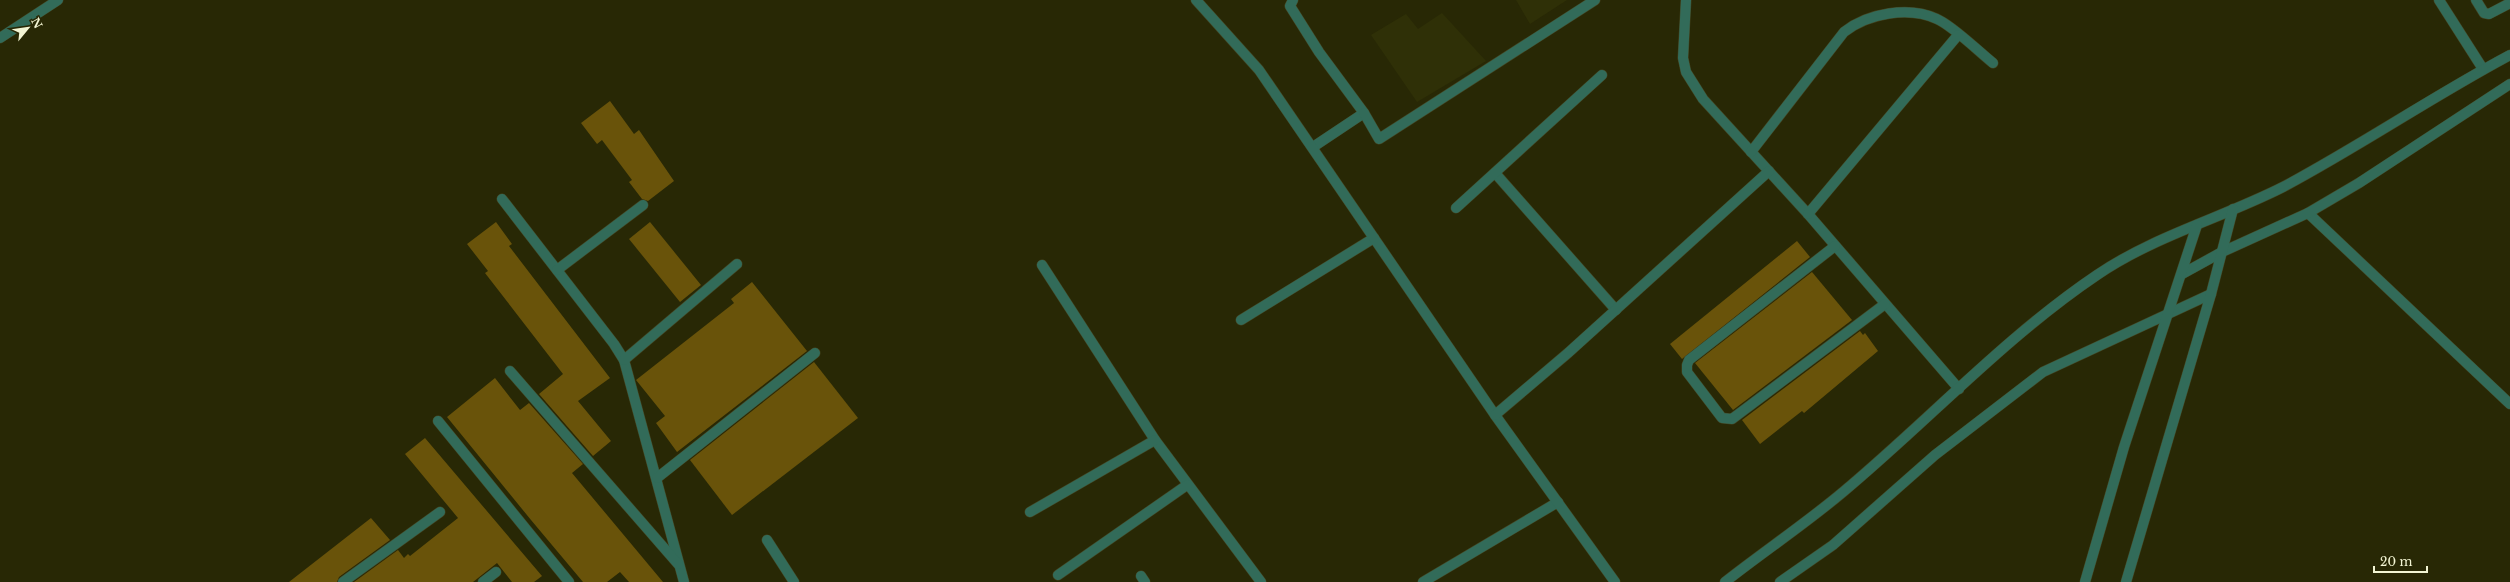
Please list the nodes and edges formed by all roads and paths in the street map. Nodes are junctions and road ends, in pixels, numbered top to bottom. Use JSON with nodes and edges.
{"nodes":[{"id":1,"x":58,"y":0,"type":"edge"},
{"id":2,"x":1196,"y":0,"type":"edge"},
{"id":3,"x":1293,"y":0,"type":"edge"},
{"id":4,"x":1595,"y":0,"type":"edge"},
{"id":5,"x":1686,"y":0,"type":"edge"},
{"id":6,"x":2439,"y":0,"type":"edge"},
{"id":7,"x":2476,"y":0,"type":"edge"},
{"id":8,"x":2510,"y":3,"type":"edge"},
{"id":9,"x":1958,"y":35,"type":"junction"},
{"id":10,"x":0,"y":38,"type":"edge"},
{"id":11,"x":2510,"y":55,"type":"edge"},
{"id":12,"x":1993,"y":63,"type":"dead end"},
{"id":13,"x":2483,"y":70,"type":"junction"},
{"id":14,"x":1602,"y":75,"type":"dead end"},
{"id":15,"x":2510,"y":84,"type":"edge"},
{"id":16,"x":1364,"y":113,"type":"junction"},
{"id":17,"x":1313,"y":147,"type":"junction"},
{"id":18,"x":1751,"y":152,"type":"junction"},
{"id":19,"x":1769,"y":171,"type":"junction"},
{"id":20,"x":1495,"y":173,"type":"junction"},
{"id":21,"x":502,"y":199,"type":"dead end"},
{"id":22,"x":643,"y":205,"type":"dead end"},
{"id":23,"x":1456,"y":208,"type":"dead end"},
{"id":24,"x":2232,"y":213,"type":"junction"},
{"id":25,"x":2308,"y":213,"type":"junction"},
{"id":26,"x":1808,"y":214,"type":"junction"},
{"id":27,"x":2196,"y":228,"type":"junction"},
{"id":28,"x":1374,"y":238,"type":"junction"},
{"id":29,"x":1835,"y":246,"type":"junction"},
{"id":30,"x":2222,"y":252,"type":"junction"},
{"id":31,"x":737,"y":264,"type":"dead end"},
{"id":32,"x":1042,"y":265,"type":"dead end"},
{"id":33,"x":557,"y":270,"type":"junction"},
{"id":34,"x":2182,"y":274,"type":"junction"},
{"id":35,"x":2211,"y":294,"type":"junction"},
{"id":36,"x":1885,"y":304,"type":"junction"},
{"id":37,"x":1616,"y":310,"type":"junction"},
{"id":38,"x":2169,"y":313,"type":"junction"},
{"id":39,"x":1241,"y":320,"type":"dead end"},
{"id":40,"x":814,"y":353,"type":"dead end"},
{"id":41,"x":624,"y":360,"type":"junction"},
{"id":42,"x":510,"y":371,"type":"dead end"},
{"id":43,"x":1959,"y":389,"type":"junction"},
{"id":44,"x":2510,"y":404,"type":"edge"},
{"id":45,"x":1495,"y":415,"type":"junction"},
{"id":46,"x":438,"y":422,"type":"dead end"},
{"id":47,"x":1154,"y":440,"type":"junction"},
{"id":48,"x":657,"y":478,"type":"junction"},
{"id":49,"x":1187,"y":485,"type":"junction"},
{"id":50,"x":1558,"y":502,"type":"junction"},
{"id":51,"x":440,"y":512,"type":"dead end"},
{"id":52,"x":1030,"y":512,"type":"dead end"},
{"id":53,"x":767,"y":540,"type":"dead end"},
{"id":54,"x":680,"y":565,"type":"junction"},
{"id":55,"x":496,"y":572,"type":"dead end"},
{"id":56,"x":1058,"y":575,"type":"dead end"},
{"id":57,"x":343,"y":582,"type":"edge"},
{"id":58,"x":482,"y":582,"type":"edge"},
{"id":59,"x":569,"y":582,"type":"edge"},
{"id":60,"x":684,"y":582,"type":"edge"},
{"id":61,"x":794,"y":582,"type":"edge"},
{"id":62,"x":1261,"y":582,"type":"edge"},
{"id":63,"x":1423,"y":582,"type":"edge"},
{"id":64,"x":1615,"y":582,"type":"edge"},
{"id":65,"x":1725,"y":582,"type":"edge"},
{"id":66,"x":1780,"y":582,"type":"edge"},
{"id":67,"x":2085,"y":582,"type":"edge"},
{"id":68,"x":2126,"y":582,"type":"edge"}],
"edges":[{"from":1,"to":10,"type":"street"},
{"from":2,"to":17,"type":"street"},
{"from":3,"to":16,"type":"street"},
{"from":4,"to":16,"type":"street"},
{"from":5,"to":18,"type":"street"},
{"from":6,"to":13,"type":"street"},
{"from":7,"to":8,"type":"street"},
{"from":9,"to":12,"type":"street"},
{"from":9,"to":18,"type":"street"},
{"from":9,"to":26,"type":"street"},
{"from":11,"to":13,"type":"street"},
{"from":13,"to":24,"type":"street"},
{"from":14,"to":20,"type":"street"},
{"from":15,"to":25,"type":"street"},
{"from":16,"to":17,"type":"street"},
{"from":17,"to":28,"type":"street"},
{"from":18,"to":19,"type":"street"},
{"from":19,"to":26,"type":"street"},
{"from":19,"to":37,"type":"street"},
{"from":20,"to":23,"type":"street"},
{"from":20,"to":37,"type":"street"},
{"from":21,"to":33,"type":"street"},
{"from":22,"to":33,"type":"street"},
{"from":24,"to":27,"type":"street"},
{"from":24,"to":30,"type":"street"},
{"from":25,"to":30,"type":"street"},
{"from":25,"to":44,"type":"street"},
{"from":26,"to":29,"type":"street"},
{"from":27,"to":34,"type":"street"},
{"from":27,"to":43,"type":"street"},
{"from":28,"to":39,"type":"street"},
{"from":28,"to":45,"type":"street"},
{"from":29,"to":36,"type":"street"},
{"from":29,"to":36,"type":"street"},
{"from":30,"to":34,"type":"street"},
{"from":30,"to":35,"type":"street"},
{"from":31,"to":41,"type":"street"},
{"from":32,"to":47,"type":"street"},
{"from":33,"to":41,"type":"street"},
{"from":34,"to":38,"type":"street"},
{"from":35,"to":38,"type":"street"},
{"from":35,"to":68,"type":"street"},
{"from":36,"to":43,"type":"street"},
{"from":37,"to":45,"type":"street"},
{"from":38,"to":66,"type":"street"},
{"from":38,"to":67,"type":"street"},
{"from":40,"to":48,"type":"street"},
{"from":41,"to":48,"type":"street"},
{"from":42,"to":54,"type":"street"},
{"from":43,"to":65,"type":"street"},
{"from":45,"to":50,"type":"street"},
{"from":46,"to":59,"type":"street"},
{"from":47,"to":49,"type":"street"},
{"from":47,"to":52,"type":"street"},
{"from":48,"to":54,"type":"street"},
{"from":49,"to":56,"type":"street"},
{"from":49,"to":62,"type":"street"},
{"from":50,"to":63,"type":"street"},
{"from":50,"to":64,"type":"street"},
{"from":51,"to":57,"type":"street"},
{"from":53,"to":61,"type":"street"},
{"from":54,"to":60,"type":"street"},
{"from":55,"to":58,"type":"street"}]}
